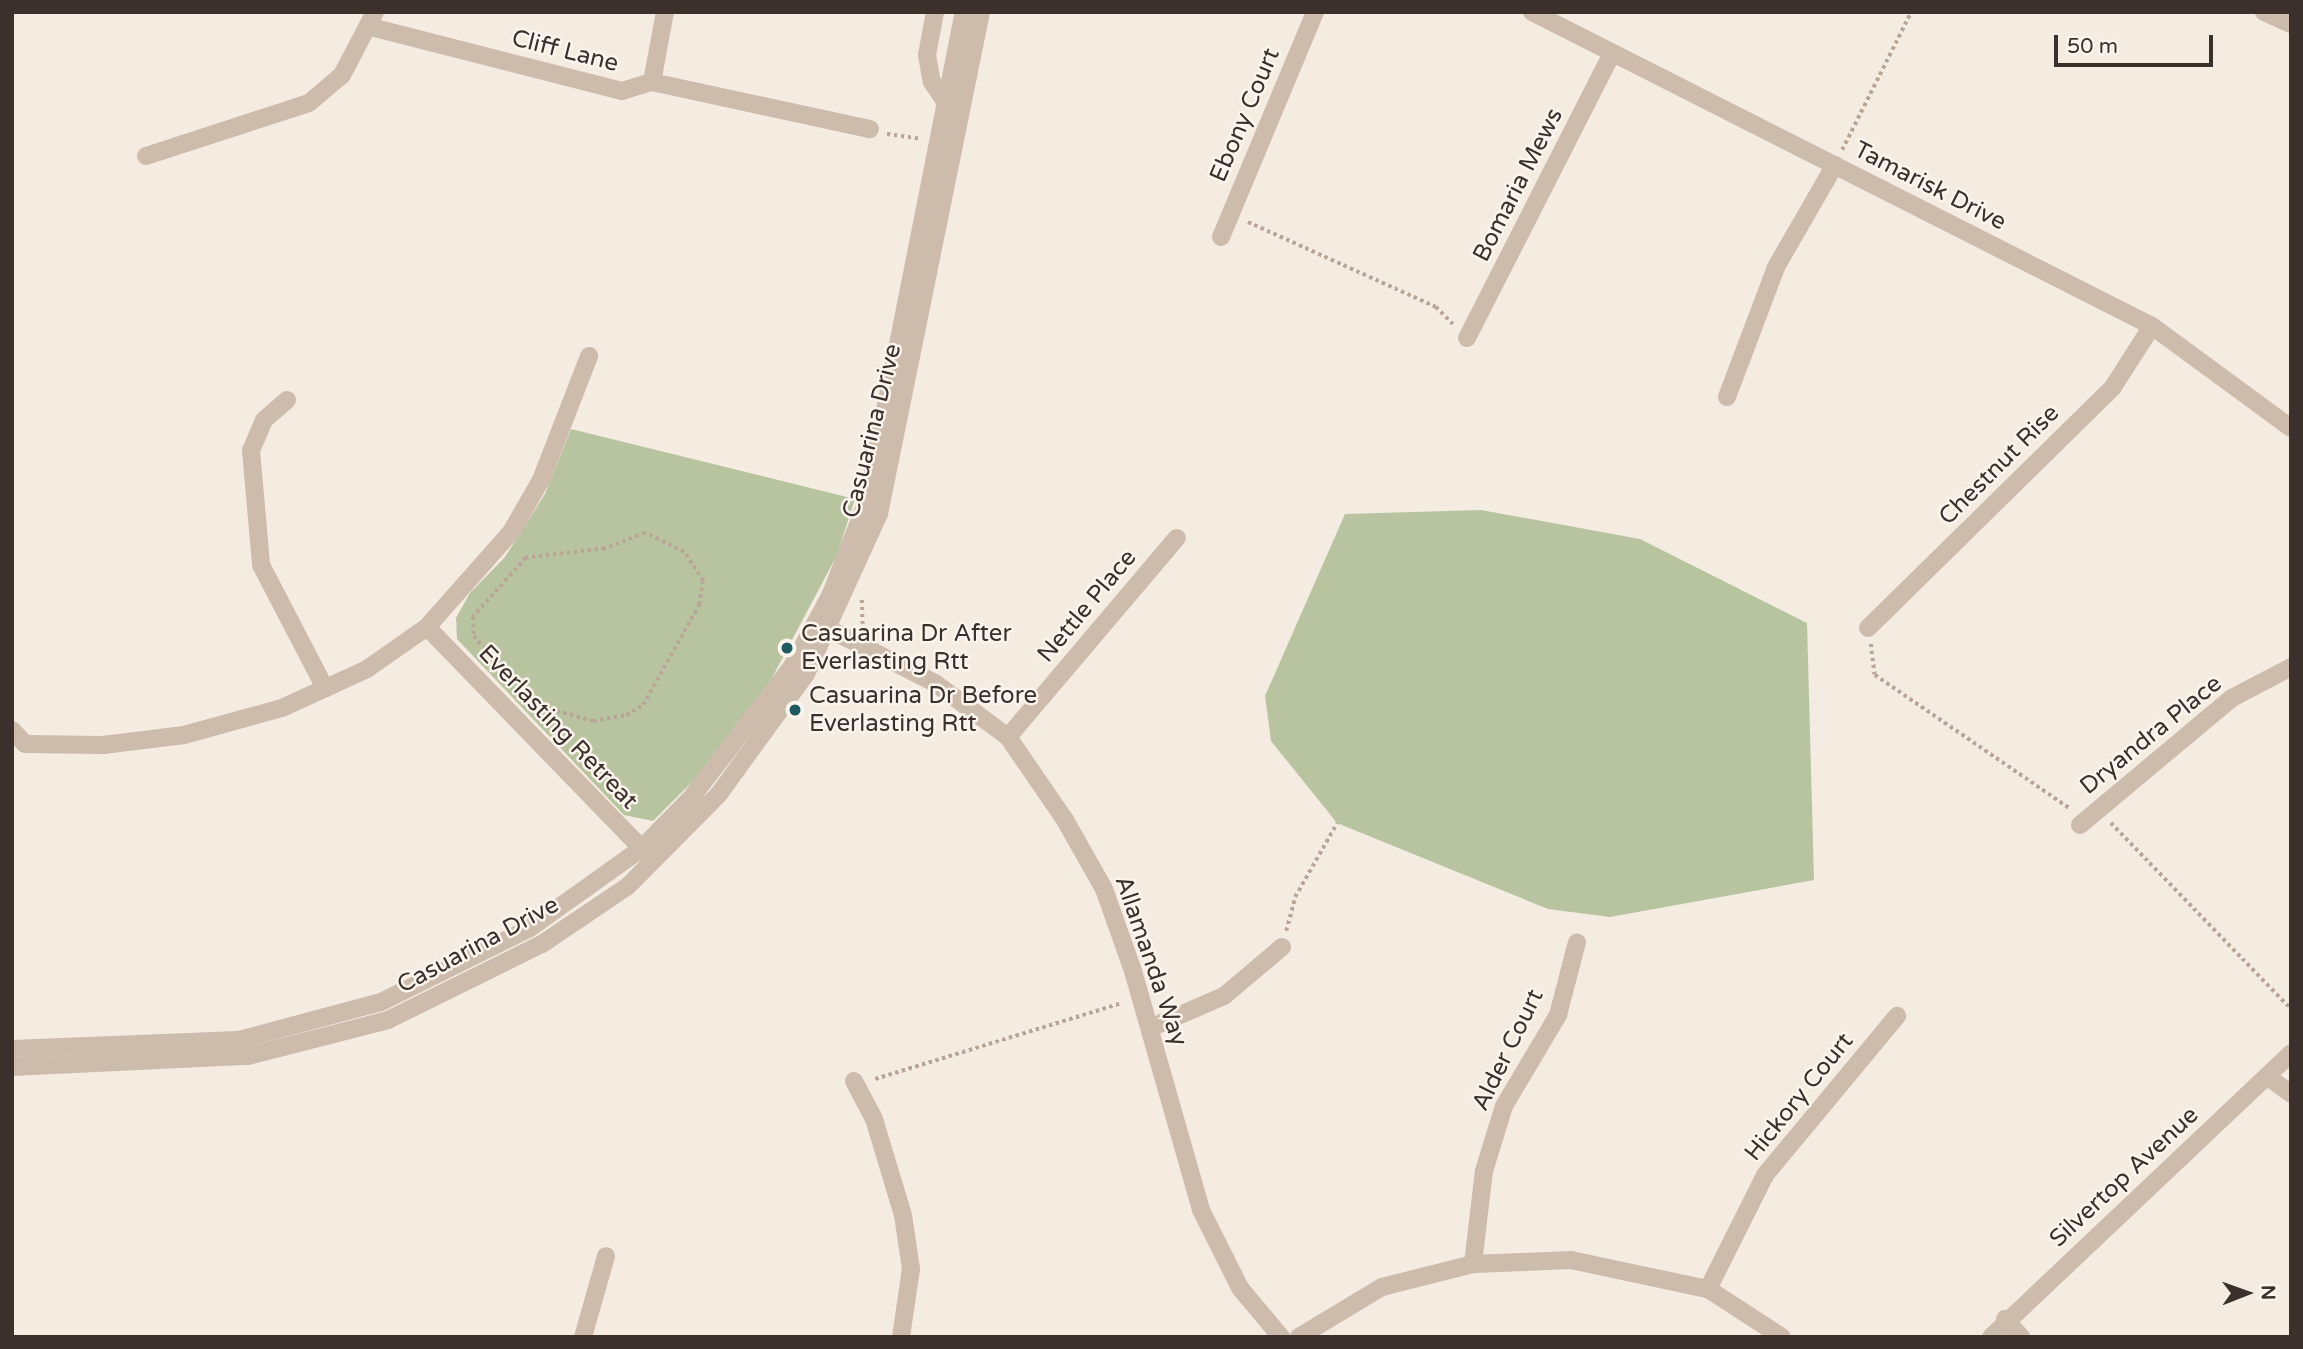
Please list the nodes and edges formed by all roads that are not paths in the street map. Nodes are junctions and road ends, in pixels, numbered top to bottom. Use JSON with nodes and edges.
{"nodes":[{"id":1,"x":665,"y":12,"type":"edge"},
{"id":2,"x":935,"y":12,"type":"edge"},
{"id":3,"x":964,"y":12,"type":"edge"},
{"id":4,"x":981,"y":12,"type":"edge"},
{"id":5,"x":1315,"y":12,"type":"edge"},
{"id":6,"x":1532,"y":12,"type":"edge"},
{"id":7,"x":2264,"y":12,"type":"edge"},
{"id":8,"x":373,"y":19,"type":"edge"},
{"id":9,"x":2291,"y":24,"type":"edge"},
{"id":10,"x":1612,"y":54,"type":"junction"},
{"id":11,"x":652,"y":82,"type":"junction"},
{"id":12,"x":946,"y":103,"type":"junction"},
{"id":13,"x":870,"y":129,"type":"dead end"},
{"id":14,"x":146,"y":156,"type":"dead end"},
{"id":15,"x":1835,"y":165,"type":"junction"},
{"id":16,"x":1221,"y":237,"type":"dead end"},
{"id":17,"x":2151,"y":326,"type":"junction"},
{"id":18,"x":1467,"y":338,"type":"road end"},
{"id":19,"x":589,"y":356,"type":"dead end"},
{"id":20,"x":1727,"y":397,"type":"dead end"},
{"id":21,"x":287,"y":400,"type":"dead end"},
{"id":22,"x":2291,"y":428,"type":"edge"},
{"id":23,"x":1177,"y":538,"type":"dead end"},
{"id":24,"x":427,"y":626,"type":"junction"},
{"id":25,"x":824,"y":626,"type":"junction"},
{"id":26,"x":1868,"y":628,"type":"dead end"},
{"id":27,"x":2291,"y":667,"type":"edge"},
{"id":28,"x":326,"y":688,"type":"junction"},
{"id":29,"x":12,"y":730,"type":"edge"},
{"id":30,"x":1007,"y":737,"type":"junction"},
{"id":31,"x":2080,"y":825,"type":"dead end"},
{"id":32,"x":648,"y":855,"type":"junction"},
{"id":33,"x":1577,"y":942,"type":"dead end"},
{"id":34,"x":1282,"y":947,"type":"road end"},
{"id":35,"x":1897,"y":1016,"type":"dead end"},
{"id":36,"x":1150,"y":1028,"type":"junction"},
{"id":37,"x":12,"y":1049,"type":"edge"},
{"id":38,"x":2291,"y":1054,"type":"edge"},
{"id":39,"x":12,"y":1067,"type":"edge"},
{"id":40,"x":2268,"y":1077,"type":"junction"},
{"id":41,"x":854,"y":1081,"type":"road end"},
{"id":42,"x":2291,"y":1094,"type":"edge"},
{"id":43,"x":606,"y":1256,"type":"dead end"},
{"id":44,"x":1473,"y":1264,"type":"junction"},
{"id":45,"x":1708,"y":1289,"type":"junction"},
{"id":46,"x":2006,"y":1319,"type":"junction"},
{"id":47,"x":583,"y":1337,"type":"edge"},
{"id":48,"x":901,"y":1337,"type":"edge"},
{"id":49,"x":1281,"y":1337,"type":"edge"},
{"id":50,"x":1299,"y":1337,"type":"edge"},
{"id":51,"x":1782,"y":1337,"type":"edge"},
{"id":52,"x":1991,"y":1337,"type":"edge"},
{"id":53,"x":2021,"y":1337,"type":"edge"}],
"edges":[{"from":1,"to":11,"type":"street"},
{"from":2,"to":12,"type":"street"},
{"from":3,"to":12,"type":"street","name":"Casuarina Drive"},
{"from":4,"to":25,"type":"street","name":"Casuarina Drive"},
{"from":5,"to":16,"type":"street","name":"Ebony Court"},
{"from":6,"to":10,"type":"street","name":"Tamarisk Drive"},
{"from":7,"to":9,"type":"street"},
{"from":8,"to":11,"type":"street","name":"Cliff Lane"},
{"from":8,"to":14,"type":"street"},
{"from":10,"to":15,"type":"street","name":"Tamarisk Drive"},
{"from":10,"to":18,"type":"street","name":"Bomaria Mews"},
{"from":11,"to":13,"type":"street","name":"Cliff Lane"},
{"from":12,"to":25,"type":"street","name":"Casuarina Drive"},
{"from":15,"to":17,"type":"street","name":"Tamarisk Drive"},
{"from":15,"to":20,"type":"street"},
{"from":17,"to":22,"type":"street","name":"Tamarisk Drive"},
{"from":17,"to":26,"type":"street","name":"Chestnut Rise"},
{"from":19,"to":24,"type":"street"},
{"from":21,"to":28,"type":"street"},
{"from":23,"to":30,"type":"street","name":"Nettle Place"},
{"from":24,"to":28,"type":"street"},
{"from":24,"to":32,"type":"street","name":"Everlasting Retreat"},
{"from":25,"to":30,"type":"street","name":"Allamanda Way"},
{"from":25,"to":32,"type":"street","name":"Casuarina Drive"},
{"from":27,"to":31,"type":"street","name":"Dryandra Place"},
{"from":28,"to":29,"type":"street"},
{"from":30,"to":36,"type":"street","name":"Allamanda Way"},
{"from":32,"to":37,"type":"street","name":"Casuarina Drive"},
{"from":32,"to":39,"type":"street","name":"Casuarina Drive"},
{"from":33,"to":44,"type":"street","name":"Alder Court"},
{"from":34,"to":36,"type":"street"},
{"from":35,"to":45,"type":"street","name":"Hickory Court"},
{"from":36,"to":49,"type":"street","name":"Allamanda Way"},
{"from":38,"to":40,"type":"street","name":"Silvertop Avenue"},
{"from":40,"to":42,"type":"street"},
{"from":40,"to":46,"type":"street","name":"Silvertop Avenue"},
{"from":41,"to":48,"type":"street"},
{"from":43,"to":47,"type":"street"},
{"from":44,"to":45,"type":"street"},
{"from":44,"to":50,"type":"street"},
{"from":45,"to":51,"type":"street"},
{"from":46,"to":52,"type":"street","name":"Silvertop Avenue"},
{"from":46,"to":53,"type":"street"}]}
